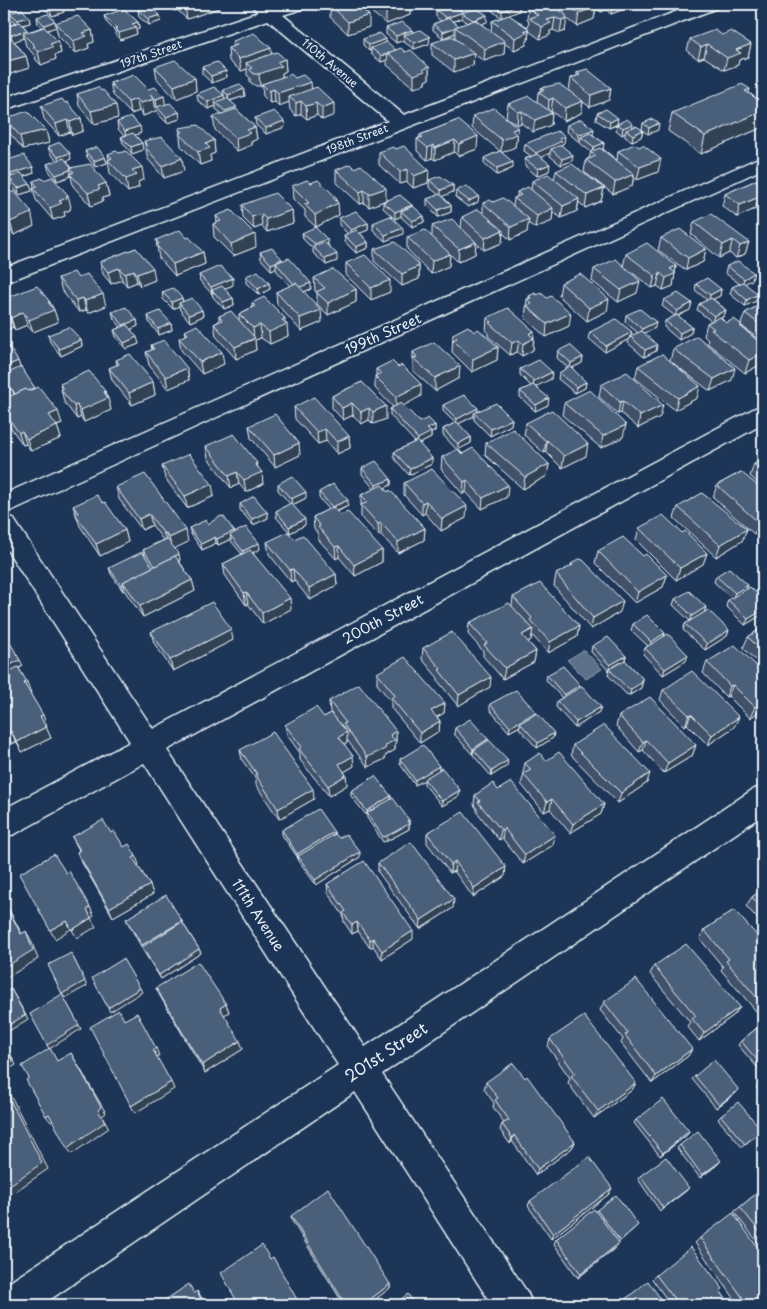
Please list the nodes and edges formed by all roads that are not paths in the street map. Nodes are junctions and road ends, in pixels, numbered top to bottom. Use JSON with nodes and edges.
{"nodes":[{"id":1,"x":299,"y":4,"type":"edge"},
{"id":2,"x":711,"y":4,"type":"edge"},
{"id":3,"x":265,"y":8,"type":"edge"},
{"id":4,"x":4,"y":104,"type":"edge"},
{"id":5,"x":401,"y":122,"type":"junction"},
{"id":6,"x":763,"y":162,"type":"edge"},
{"id":7,"x":4,"y":276,"type":"edge"},
{"id":8,"x":763,"y":414,"type":"edge"},
{"id":9,"x":4,"y":505,"type":"edge"},
{"id":10,"x":4,"y":525,"type":"edge"},
{"id":11,"x":147,"y":746,"type":"junction"},
{"id":12,"x":763,"y":798,"type":"edge"},
{"id":13,"x":4,"y":824,"type":"edge"},
{"id":14,"x":359,"y":1070,"type":"junction"},
{"id":15,"x":9,"y":1305,"type":"edge"},
{"id":16,"x":514,"y":1305,"type":"edge"}],
"edges":[{"from":1,"to":3,"type":"street","name":"197th Street"},
{"from":2,"to":5,"type":"street","name":"198th Street"},
{"from":3,"to":4,"type":"street","name":"197th Street"},
{"from":3,"to":5,"type":"street","name":"110th Avenue"},
{"from":5,"to":7,"type":"street","name":"198th Street"},
{"from":6,"to":9,"type":"street","name":"199th Street"},
{"from":8,"to":11,"type":"street","name":"200th Street"},
{"from":10,"to":11,"type":"street","name":"111th Avenue"},
{"from":11,"to":13,"type":"street","name":"200th Street"},
{"from":11,"to":14,"type":"street","name":"111th Avenue"},
{"from":12,"to":14,"type":"street","name":"201st Street"},
{"from":14,"to":15,"type":"street","name":"201st Street"},
{"from":14,"to":16,"type":"street","name":"111th Avenue"}]}
